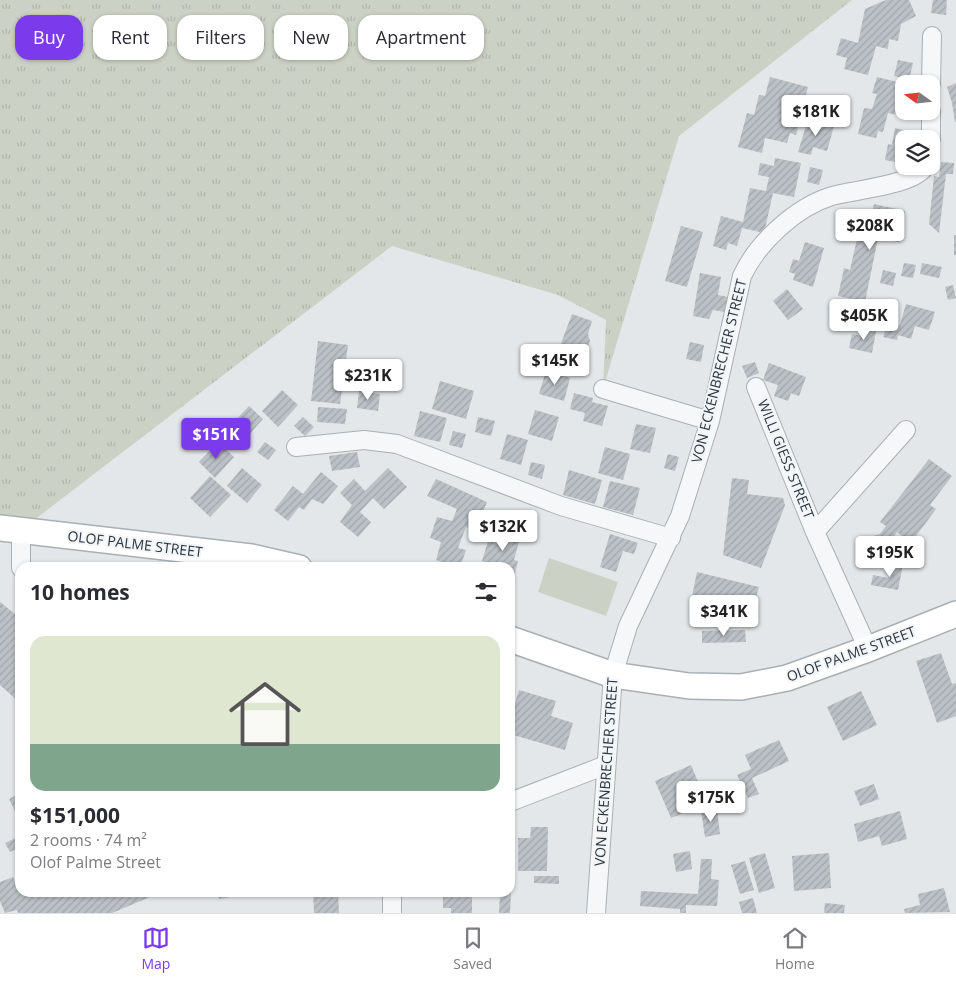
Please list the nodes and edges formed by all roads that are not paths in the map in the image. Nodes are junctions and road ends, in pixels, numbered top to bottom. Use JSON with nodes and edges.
{"nodes":[{"id":1,"x":932,"y":36,"type":"dead end"},
{"id":2,"x":931,"y":75,"type":"edge"},
{"id":3,"x":915,"y":175,"type":"edge"},
{"id":4,"x":756,"y":387,"type":"dead end"},
{"id":5,"x":603,"y":389,"type":"dead end"},
{"id":6,"x":710,"y":421,"type":"junction"},
{"id":7,"x":906,"y":430,"type":"dead end"},
{"id":8,"x":296,"y":448,"type":"dead end"},
{"id":9,"x":10,"y":529,"type":"edge"},
{"id":10,"x":815,"y":532,"type":"junction"},
{"id":11,"x":671,"y":538,"type":"junction"},
{"id":12,"x":19,"y":562,"type":"edge"},
{"id":13,"x":270,"y":562,"type":"edge"},
{"id":14,"x":956,"y":614,"type":"edge"},
{"id":15,"x":515,"y":641,"type":"edge"},
{"id":16,"x":868,"y":649,"type":"junction"},
{"id":17,"x":612,"y":675,"type":"junction"},
{"id":18,"x":606,"y":764,"type":"junction"},
{"id":19,"x":515,"y":800,"type":"edge"},
{"id":20,"x":392,"y":897,"type":"edge"},
{"id":21,"x":392,"y":913,"type":"edge"},
{"id":22,"x":596,"y":913,"type":"edge"}],
"edges":[{"from":1,"to":2,"type":"street"},
{"from":3,"to":6,"type":"street","name":"VON ECKENBRECHER STREET"},
{"from":4,"to":10,"type":"street","name":"WILLI GIESS STREET"},
{"from":5,"to":6,"type":"street"},
{"from":6,"to":11,"type":"street","name":"VON ECKENBRECHER STREET"},
{"from":7,"to":10,"type":"street","name":"WILLI GIESS STREET"},
{"from":8,"to":11,"type":"street"},
{"from":9,"to":12,"type":"street"},
{"from":9,"to":13,"type":"street","name":"OLOF PALME STREET"},
{"from":10,"to":16,"type":"street","name":"WILLI GIESS STREET"},
{"from":11,"to":17,"type":"street","name":"VON ECKENBRECHER STREET"},
{"from":14,"to":16,"type":"street","name":"OLOF PALME STREET"},
{"from":15,"to":17,"type":"street","name":"OLOF PALME STREET"},
{"from":16,"to":17,"type":"street","name":"OLOF PALME STREET"},
{"from":17,"to":18,"type":"street","name":"VON ECKENBRECHER STREET"},
{"from":18,"to":19,"type":"street"},
{"from":18,"to":22,"type":"street","name":"VON ECKENBRECHER STREET"},
{"from":20,"to":21,"type":"street"}]}
